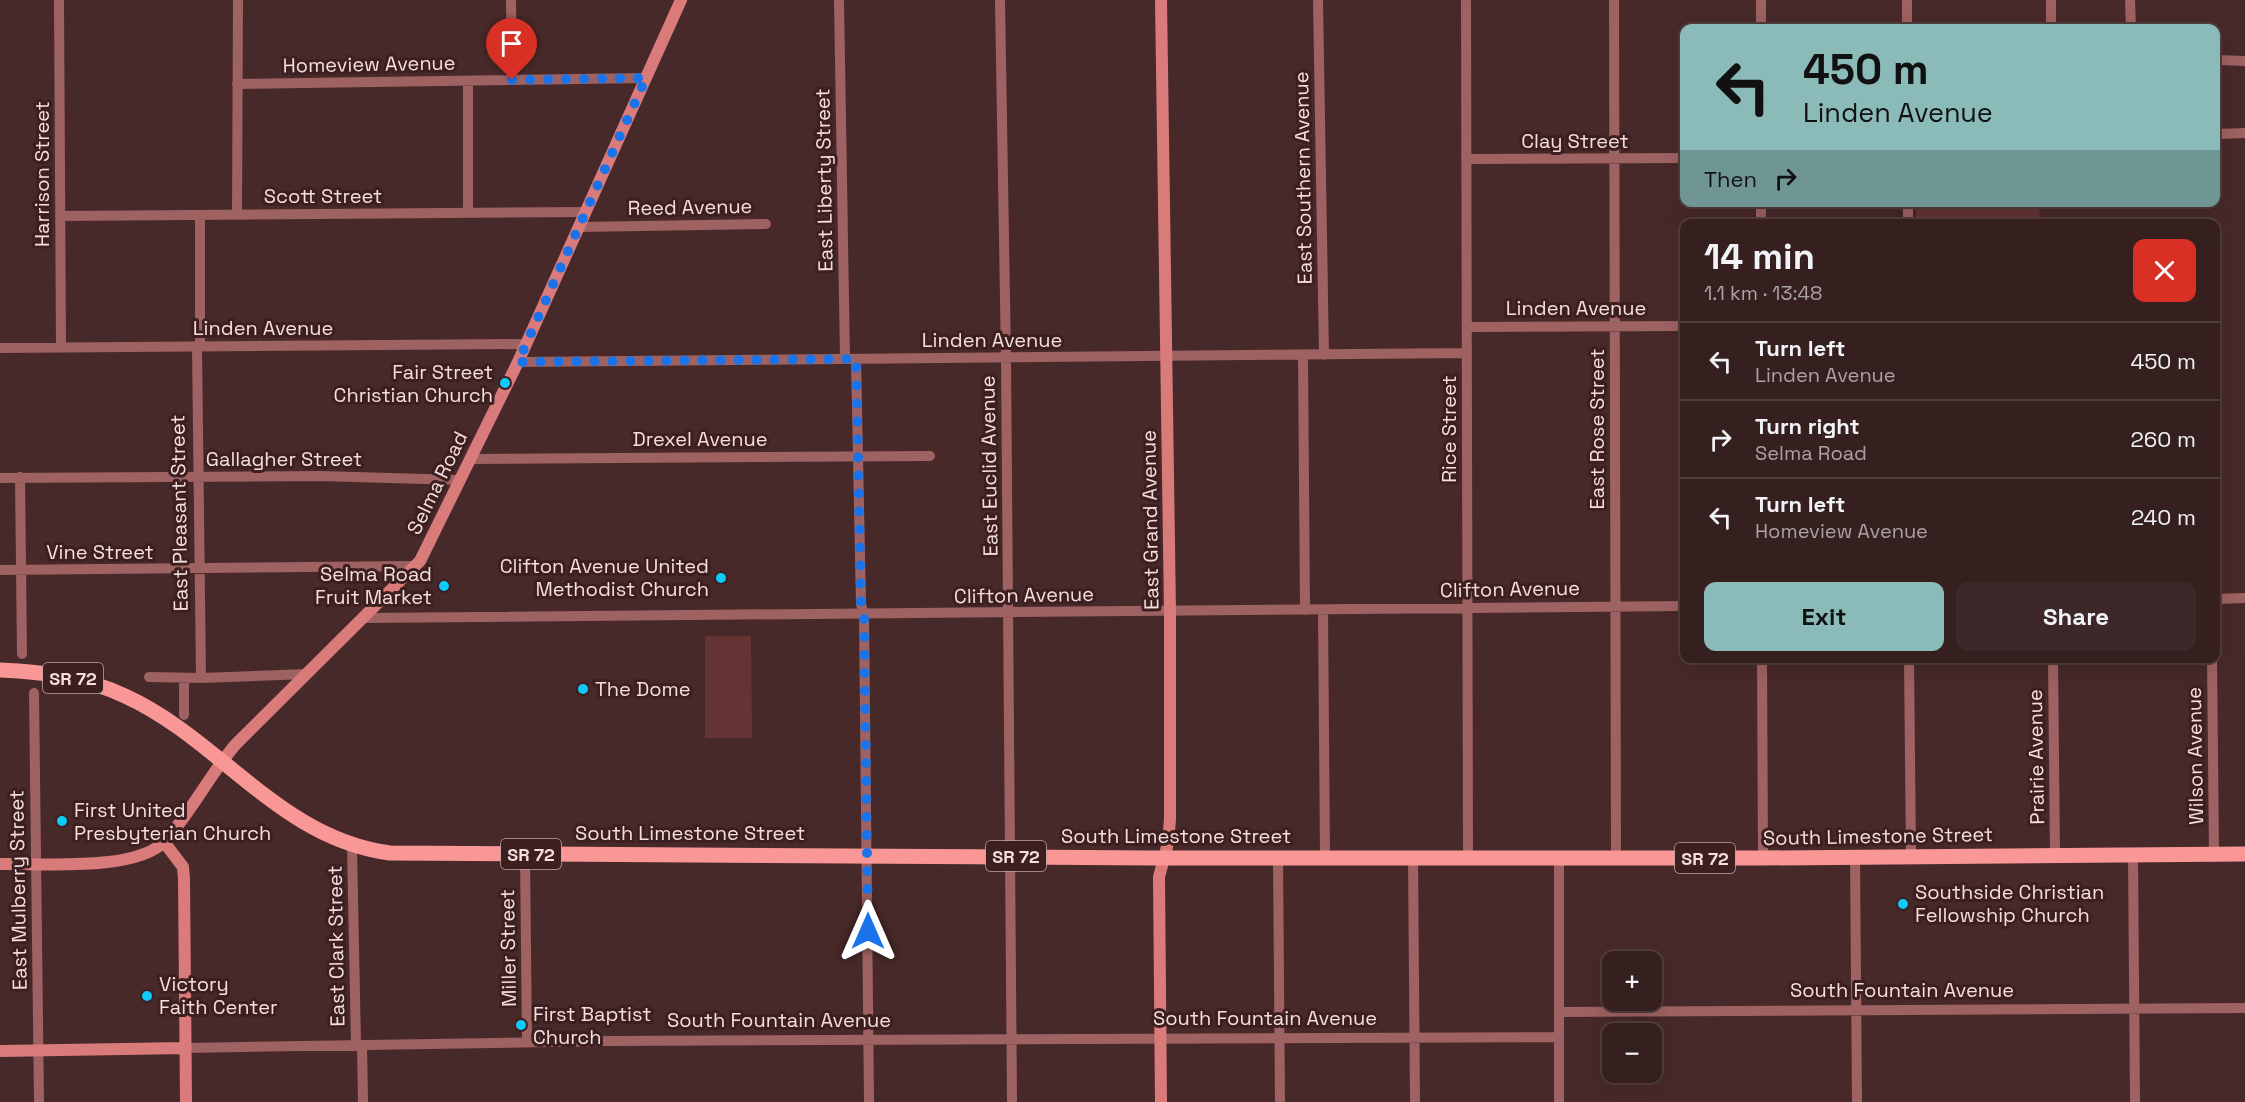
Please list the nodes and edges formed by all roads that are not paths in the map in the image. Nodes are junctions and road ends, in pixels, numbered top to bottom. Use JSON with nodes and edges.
{"nodes":[{"id":1,"x":59,"y":0,"type":"edge"},
{"id":2,"x":237,"y":0,"type":"edge"},
{"id":3,"x":511,"y":0,"type":"edge"},
{"id":4,"x":681,"y":0,"type":"edge"},
{"id":5,"x":839,"y":0,"type":"edge"},
{"id":6,"x":1000,"y":0,"type":"edge"},
{"id":7,"x":1161,"y":0,"type":"edge"},
{"id":8,"x":1317,"y":0,"type":"edge"},
{"id":9,"x":1466,"y":0,"type":"edge"},
{"id":10,"x":1614,"y":0,"type":"edge"},
{"id":11,"x":1761,"y":0,"type":"edge"},
{"id":12,"x":1907,"y":0,"type":"edge"},
{"id":13,"x":2051,"y":0,"type":"edge"},
{"id":14,"x":2130,"y":0,"type":"edge"},
{"id":15,"x":1761,"y":24,"type":"edge"},
{"id":16,"x":1907,"y":24,"type":"edge"},
{"id":17,"x":2051,"y":24,"type":"edge"},
{"id":18,"x":2131,"y":24,"type":"edge"},
{"id":19,"x":2220,"y":60,"type":"edge"},
{"id":20,"x":2245,"y":61,"type":"edge"},
{"id":21,"x":646,"y":78,"type":"junction"},
{"id":22,"x":512,"y":80,"type":"junction"},
{"id":23,"x":468,"y":81,"type":"junction"},
{"id":24,"x":237,"y":84,"type":"junction"},
{"id":25,"x":2245,"y":133,"type":"edge"},
{"id":26,"x":2220,"y":134,"type":"edge"},
{"id":27,"x":1680,"y":158,"type":"edge"},
{"id":28,"x":1466,"y":159,"type":"junction"},
{"id":29,"x":1614,"y":159,"type":"junction"},
{"id":30,"x":585,"y":212,"type":"junction"},
{"id":31,"x":468,"y":213,"type":"junction"},
{"id":32,"x":200,"y":215,"type":"junction"},
{"id":33,"x":237,"y":215,"type":"junction"},
{"id":34,"x":60,"y":216,"type":"junction"},
{"id":35,"x":766,"y":224,"type":"dead end"},
{"id":36,"x":579,"y":226,"type":"junction"},
{"id":37,"x":1615,"y":326,"type":"junction"},
{"id":38,"x":1680,"y":326,"type":"edge"},
{"id":39,"x":1467,"y":327,"type":"junction"},
{"id":40,"x":526,"y":344,"type":"junction"},
{"id":41,"x":198,"y":347,"type":"junction"},
{"id":42,"x":0,"y":348,"type":"edge"},
{"id":43,"x":61,"y":348,"type":"junction"},
{"id":44,"x":1467,"y":353,"type":"junction"},
{"id":45,"x":1324,"y":355,"type":"junction"},
{"id":46,"x":1303,"y":356,"type":"junction"},
{"id":47,"x":1167,"y":357,"type":"junction"},
{"id":48,"x":1006,"y":358,"type":"junction"},
{"id":49,"x":851,"y":359,"type":"junction"},
{"id":50,"x":518,"y":362,"type":"junction"},
{"id":51,"x":858,"y":456,"type":"junction"},
{"id":52,"x":930,"y":456,"type":"dead end"},
{"id":53,"x":470,"y":459,"type":"junction"},
{"id":54,"x":20,"y":477,"type":"junction"},
{"id":55,"x":198,"y":477,"type":"junction"},
{"id":56,"x":0,"y":478,"type":"edge"},
{"id":57,"x":460,"y":480,"type":"junction"},
{"id":58,"x":416,"y":566,"type":"junction"},
{"id":59,"x":0,"y":570,"type":"edge"},
{"id":60,"x":21,"y":570,"type":"junction"},
{"id":61,"x":200,"y":570,"type":"junction"},
{"id":62,"x":2245,"y":598,"type":"edge"},
{"id":63,"x":2220,"y":599,"type":"edge"},
{"id":64,"x":1616,"y":606,"type":"junction"},
{"id":65,"x":1680,"y":606,"type":"edge"},
{"id":66,"x":1468,"y":608,"type":"junction"},
{"id":67,"x":1305,"y":610,"type":"junction"},
{"id":68,"x":1323,"y":610,"type":"junction"},
{"id":69,"x":1170,"y":612,"type":"junction"},
{"id":70,"x":1009,"y":613,"type":"junction"},
{"id":71,"x":864,"y":615,"type":"junction"},
{"id":72,"x":363,"y":618,"type":"junction"},
{"id":73,"x":22,"y":654,"type":"dead end"},
{"id":74,"x":1762,"y":663,"type":"edge"},
{"id":75,"x":1909,"y":663,"type":"edge"},
{"id":76,"x":2054,"y":663,"type":"edge"},
{"id":77,"x":2212,"y":663,"type":"edge"},
{"id":78,"x":0,"y":670,"type":"edge"},
{"id":79,"x":307,"y":674,"type":"junction"},
{"id":80,"x":149,"y":676,"type":"dead end"},
{"id":81,"x":184,"y":678,"type":"junction"},
{"id":82,"x":201,"y":678,"type":"junction"},
{"id":83,"x":34,"y":693,"type":"dead end"},
{"id":84,"x":184,"y":715,"type":"dead end"},
{"id":85,"x":221,"y":762,"type":"junction"},
{"id":86,"x":164,"y":842,"type":"junction"},
{"id":87,"x":352,"y":846,"type":"junction"},
{"id":88,"x":525,"y":854,"type":"junction"},
{"id":89,"x":867,"y":854,"type":"junction"},
{"id":90,"x":2214,"y":854,"type":"junction"},
{"id":91,"x":2245,"y":854,"type":"edge"},
{"id":92,"x":2055,"y":855,"type":"junction"},
{"id":93,"x":2133,"y":855,"type":"junction"},
{"id":94,"x":1011,"y":856,"type":"junction"},
{"id":95,"x":1911,"y":856,"type":"junction"},
{"id":96,"x":1278,"y":857,"type":"junction"},
{"id":97,"x":1325,"y":857,"type":"junction"},
{"id":98,"x":1413,"y":857,"type":"junction"},
{"id":99,"x":1855,"y":857,"type":"junction"},
{"id":100,"x":1165,"y":858,"type":"junction"},
{"id":101,"x":1468,"y":858,"type":"junction"},
{"id":102,"x":1559,"y":858,"type":"junction"},
{"id":103,"x":1616,"y":858,"type":"junction"},
{"id":104,"x":1763,"y":858,"type":"junction"},
{"id":105,"x":36,"y":863,"type":"junction"},
{"id":106,"x":0,"y":864,"type":"edge"},
{"id":107,"x":2245,"y":1008,"type":"edge"},
{"id":108,"x":2134,"y":1009,"type":"junction"},
{"id":109,"x":1857,"y":1010,"type":"junction"},
{"id":110,"x":1559,"y":1012,"type":"junction"},
{"id":111,"x":1414,"y":1037,"type":"junction"},
{"id":112,"x":1559,"y":1037,"type":"junction"},
{"id":113,"x":1280,"y":1038,"type":"junction"},
{"id":114,"x":868,"y":1039,"type":"junction"},
{"id":115,"x":1012,"y":1039,"type":"junction"},
{"id":116,"x":1161,"y":1039,"type":"junction"},
{"id":117,"x":527,"y":1042,"type":"junction"},
{"id":118,"x":359,"y":1045,"type":"junction"},
{"id":119,"x":186,"y":1048,"type":"junction"},
{"id":120,"x":0,"y":1051,"type":"edge"},
{"id":121,"x":38,"y":1051,"type":"junction"},
{"id":122,"x":39,"y":1102,"type":"edge"},
{"id":123,"x":186,"y":1102,"type":"edge"},
{"id":124,"x":363,"y":1102,"type":"edge"},
{"id":125,"x":869,"y":1102,"type":"edge"},
{"id":126,"x":1012,"y":1102,"type":"edge"},
{"id":127,"x":1161,"y":1102,"type":"edge"},
{"id":128,"x":1280,"y":1102,"type":"edge"},
{"id":129,"x":1415,"y":1102,"type":"edge"},
{"id":130,"x":1559,"y":1102,"type":"edge"},
{"id":131,"x":1857,"y":1102,"type":"edge"},
{"id":132,"x":2135,"y":1102,"type":"edge"}],
"edges":[{"from":1,"to":34,"type":"street","name":"Harrison Street"},
{"from":2,"to":24,"type":"street"},
{"from":3,"to":22,"type":"street"},
{"from":4,"to":21,"type":"street","name":"Selma Road"},
{"from":5,"to":49,"type":"street","name":"East Liberty Street"},
{"from":6,"to":48,"type":"street","name":"East Euclid Avenue"},
{"from":7,"to":47,"type":"street","name":"East Grand Avenue"},
{"from":8,"to":45,"type":"street","name":"East Southern Avenue"},
{"from":9,"to":28,"type":"street","name":"Rice Street"},
{"from":10,"to":29,"type":"street","name":"East Rose Street"},
{"from":11,"to":15,"type":"street"},
{"from":12,"to":16,"type":"street"},
{"from":13,"to":17,"type":"street"},
{"from":14,"to":18,"type":"street"},
{"from":19,"to":20,"type":"street"},
{"from":21,"to":22,"type":"street","name":"Homeview Avenue"},
{"from":21,"to":30,"type":"street","name":"Selma Road"},
{"from":22,"to":23,"type":"street","name":"Homeview Avenue"},
{"from":23,"to":24,"type":"street","name":"Homeview Avenue"},
{"from":23,"to":31,"type":"street"},
{"from":24,"to":33,"type":"street"},
{"from":25,"to":26,"type":"street"},
{"from":27,"to":29,"type":"street","name":"Clay Street"},
{"from":28,"to":29,"type":"street","name":"Clay Street"},
{"from":28,"to":39,"type":"street","name":"Rice Street"},
{"from":29,"to":37,"type":"street","name":"East Rose Street"},
{"from":30,"to":31,"type":"street","name":"Scott Street"},
{"from":30,"to":36,"type":"street","name":"Selma Road"},
{"from":31,"to":33,"type":"street","name":"Scott Street"},
{"from":32,"to":33,"type":"street","name":"Scott Street"},
{"from":32,"to":34,"type":"street","name":"Scott Street"},
{"from":32,"to":41,"type":"street","name":"East Pleasant Street"},
{"from":34,"to":43,"type":"street","name":"Harrison Street"},
{"from":35,"to":36,"type":"street","name":"Reed Avenue"},
{"from":36,"to":40,"type":"street","name":"Selma Road"},
{"from":37,"to":38,"type":"street","name":"Linden Avenue"},
{"from":37,"to":39,"type":"street","name":"Linden Avenue"},
{"from":37,"to":64,"type":"street","name":"East Rose Street"},
{"from":39,"to":44,"type":"street","name":"Rice Street"},
{"from":40,"to":41,"type":"street","name":"Linden Avenue"},
{"from":40,"to":50,"type":"street","name":"Selma Road"},
{"from":41,"to":43,"type":"street","name":"Linden Avenue"},
{"from":41,"to":55,"type":"street","name":"East Pleasant Street"},
{"from":42,"to":43,"type":"street","name":"Linden Avenue"},
{"from":44,"to":45,"type":"street","name":"Linden Avenue"},
{"from":44,"to":66,"type":"street","name":"Rice Street"},
{"from":45,"to":46,"type":"street","name":"Linden Avenue"},
{"from":46,"to":47,"type":"street","name":"Linden Avenue"},
{"from":46,"to":67,"type":"street"},
{"from":47,"to":48,"type":"street","name":"Linden Avenue"},
{"from":47,"to":69,"type":"street","name":"East Grand Avenue"},
{"from":48,"to":49,"type":"street","name":"Linden Avenue"},
{"from":48,"to":70,"type":"street","name":"East Euclid Avenue"},
{"from":49,"to":50,"type":"street","name":"Linden Avenue"},
{"from":49,"to":51,"type":"street","name":"East Liberty Street"},
{"from":50,"to":53,"type":"street","name":"Selma Road"},
{"from":51,"to":52,"type":"street","name":"Drexel Avenue"},
{"from":51,"to":53,"type":"street","name":"Drexel Avenue"},
{"from":51,"to":71,"type":"street","name":"East Liberty Street"},
{"from":53,"to":57,"type":"street","name":"Selma Road"},
{"from":54,"to":55,"type":"street","name":"Gallagher Street"},
{"from":54,"to":56,"type":"street","name":"Gallagher Street"},
{"from":54,"to":60,"type":"street"},
{"from":55,"to":57,"type":"street","name":"Gallagher Street"},
{"from":55,"to":61,"type":"street","name":"East Pleasant Street"},
{"from":57,"to":58,"type":"street","name":"Selma Road"},
{"from":58,"to":61,"type":"street","name":"Vine Street"},
{"from":58,"to":72,"type":"street","name":"Selma Road"},
{"from":59,"to":60,"type":"street","name":"Vine Street"},
{"from":60,"to":61,"type":"street","name":"Vine Street"},
{"from":60,"to":73,"type":"street"},
{"from":61,"to":82,"type":"street","name":"East Pleasant Street"},
{"from":62,"to":63,"type":"street"},
{"from":64,"to":65,"type":"street","name":"Clifton Avenue"},
{"from":64,"to":66,"type":"street","name":"Clifton Avenue"},
{"from":64,"to":103,"type":"street","name":"East Rose Street"},
{"from":66,"to":68,"type":"street","name":"Clifton Avenue"},
{"from":66,"to":101,"type":"street","name":"Rice Street"},
{"from":67,"to":68,"type":"street","name":"Clifton Avenue"},
{"from":67,"to":69,"type":"street","name":"Clifton Avenue"},
{"from":68,"to":97,"type":"street"},
{"from":69,"to":70,"type":"street","name":"Clifton Avenue"},
{"from":69,"to":100,"type":"street","name":"East Grand Avenue"},
{"from":70,"to":71,"type":"street","name":"Clifton Avenue"},
{"from":70,"to":94,"type":"street","name":"East Euclid Avenue"},
{"from":71,"to":72,"type":"street","name":"Clifton Avenue"},
{"from":71,"to":89,"type":"street","name":"East Liberty Street"},
{"from":72,"to":79,"type":"street","name":"Selma Road"},
{"from":74,"to":104,"type":"street"},
{"from":75,"to":95,"type":"street"},
{"from":76,"to":92,"type":"street","name":"Prairie Avenue"},
{"from":77,"to":90,"type":"street","name":"Wilson Avenue"},
{"from":78,"to":85,"type":"main road","number":"SR 72"},
{"from":79,"to":82,"type":"street"},
{"from":79,"to":85,"type":"street","name":"Selma Road"},
{"from":80,"to":81,"type":"street"},
{"from":81,"to":82,"type":"street"},
{"from":81,"to":84,"type":"street"},
{"from":83,"to":105,"type":"street","name":"East Mulberry Street"},
{"from":85,"to":86,"type":"street"},
{"from":85,"to":87,"type":"main road","name":"South Limestone Street","number":"SR 72"},
{"from":86,"to":105,"type":"street"},
{"from":86,"to":119,"type":"street"},
{"from":87,"to":88,"type":"main road","name":"South Limestone Street","number":"SR 72"},
{"from":87,"to":118,"type":"street","name":"East Clark Street"},
{"from":88,"to":89,"type":"main road","name":"South Limestone Street","number":"SR 72"},
{"from":88,"to":117,"type":"street","name":"Miller Street"},
{"from":89,"to":94,"type":"main road","name":"South Limestone Street","number":"SR 72"},
{"from":89,"to":114,"type":"street","name":"East Liberty Street"},
{"from":90,"to":91,"type":"main road","name":"South Limestone Street","number":"SR 72"},
{"from":90,"to":93,"type":"main road","name":"South Limestone Street","number":"SR 72"},
{"from":92,"to":93,"type":"main road","name":"South Limestone Street","number":"SR 72"},
{"from":92,"to":95,"type":"main road","name":"South Limestone Street","number":"SR 72"},
{"from":93,"to":108,"type":"street"},
{"from":94,"to":100,"type":"main road","name":"South Limestone Street","number":"SR 72"},
{"from":94,"to":115,"type":"street","name":"East Euclid Avenue"},
{"from":95,"to":99,"type":"main road","name":"South Limestone Street","number":"SR 72"},
{"from":96,"to":97,"type":"main road","name":"South Limestone Street","number":"SR 72"},
{"from":96,"to":100,"type":"main road","name":"South Limestone Street","number":"SR 72"},
{"from":96,"to":113,"type":"street"},
{"from":97,"to":98,"type":"main road","name":"South Limestone Street","number":"SR 72"},
{"from":98,"to":101,"type":"main road","name":"South Limestone Street","number":"SR 72"},
{"from":98,"to":111,"type":"street"},
{"from":99,"to":104,"type":"main road","name":"South Limestone Street","number":"SR 72"},
{"from":99,"to":109,"type":"street"},
{"from":100,"to":116,"type":"street","name":"East Grand Avenue"},
{"from":101,"to":102,"type":"main road","name":"South Limestone Street","number":"SR 72"},
{"from":102,"to":103,"type":"main road","name":"South Limestone Street","number":"SR 72"},
{"from":102,"to":110,"type":"street"},
{"from":103,"to":104,"type":"main road","name":"South Limestone Street","number":"SR 72"},
{"from":105,"to":106,"type":"street"},
{"from":105,"to":121,"type":"street","name":"East Mulberry Street"},
{"from":107,"to":108,"type":"street","name":"South Fountain Avenue"},
{"from":108,"to":109,"type":"street","name":"South Fountain Avenue"},
{"from":108,"to":132,"type":"street"},
{"from":109,"to":110,"type":"street","name":"South Fountain Avenue"},
{"from":109,"to":131,"type":"street"},
{"from":110,"to":112,"type":"street"},
{"from":111,"to":112,"type":"street","name":"South Fountain Avenue"},
{"from":111,"to":113,"type":"street","name":"South Fountain Avenue"},
{"from":111,"to":129,"type":"street"},
{"from":112,"to":130,"type":"street"},
{"from":113,"to":116,"type":"street","name":"South Fountain Avenue"},
{"from":113,"to":128,"type":"street"},
{"from":114,"to":115,"type":"street","name":"South Fountain Avenue"},
{"from":114,"to":117,"type":"street","name":"South Fountain Avenue"},
{"from":114,"to":125,"type":"street","name":"East Liberty Street"},
{"from":115,"to":116,"type":"street","name":"South Fountain Avenue"},
{"from":115,"to":126,"type":"street","name":"East Euclid Avenue"},
{"from":116,"to":127,"type":"street","name":"East Grand Avenue"},
{"from":117,"to":118,"type":"street","name":"South Fountain Avenue"},
{"from":118,"to":119,"type":"street","name":"South Fountain Avenue"},
{"from":118,"to":124,"type":"street","name":"East Clark Street"},
{"from":119,"to":121,"type":"street","name":"South Fountain Avenue"},
{"from":119,"to":123,"type":"street"},
{"from":120,"to":121,"type":"street","name":"South Fountain Avenue"},
{"from":121,"to":122,"type":"street","name":"East Mulberry Street"}]}
